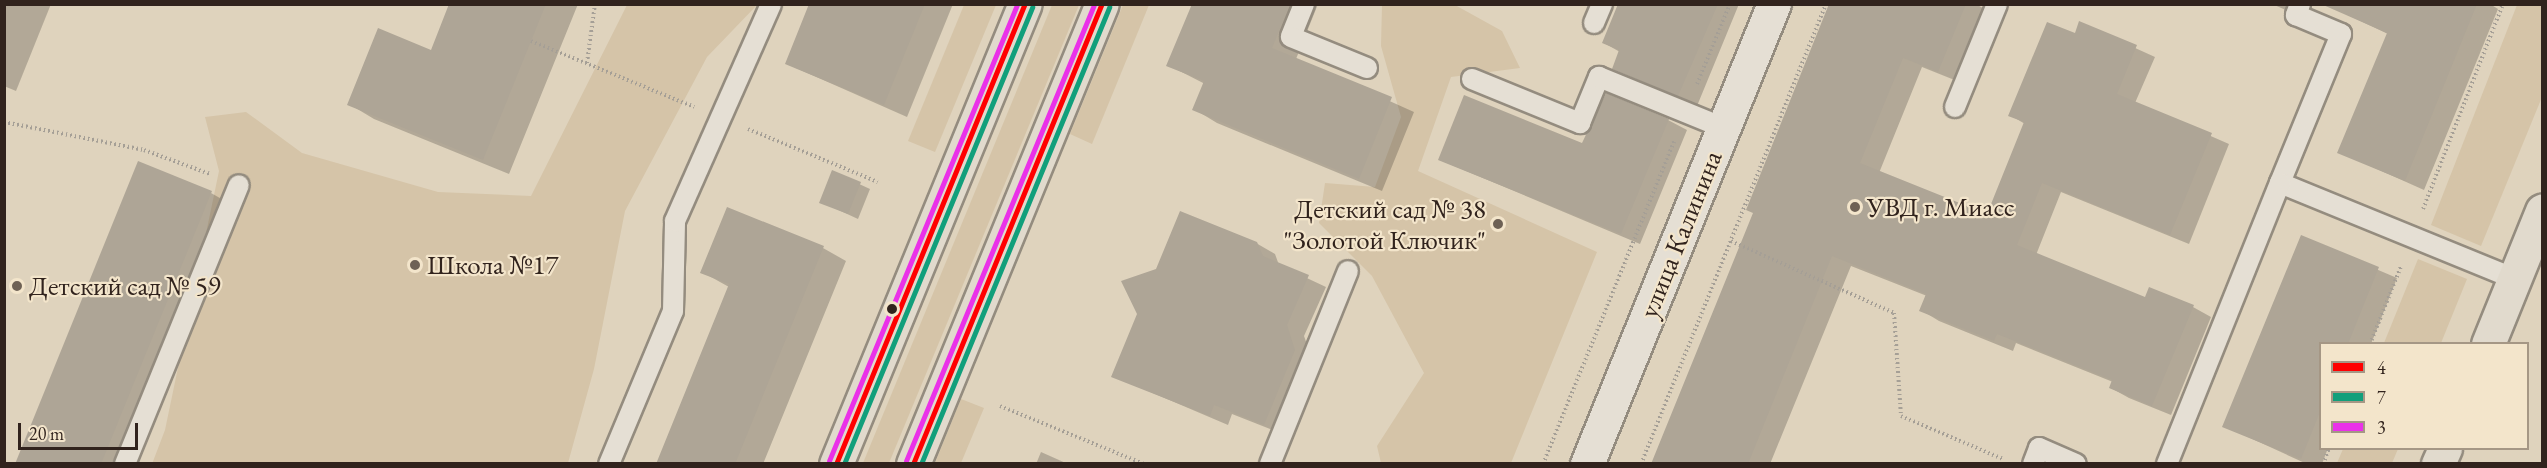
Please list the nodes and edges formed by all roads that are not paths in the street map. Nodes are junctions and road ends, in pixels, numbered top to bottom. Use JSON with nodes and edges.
{"nodes":[{"id":1,"x":771,"y":4,"type":"edge"},
{"id":2,"x":1025,"y":4,"type":"edge"},
{"id":3,"x":1102,"y":4,"type":"edge"},
{"id":4,"x":1304,"y":4,"type":"edge"},
{"id":5,"x":1602,"y":4,"type":"edge"},
{"id":6,"x":1774,"y":4,"type":"edge"},
{"id":7,"x":1997,"y":4,"type":"edge"},
{"id":8,"x":2300,"y":4,"type":"edge"},
{"id":9,"x":1594,"y":23,"type":"dead end"},
{"id":10,"x":1367,"y":68,"type":"dead end"},
{"id":11,"x":1472,"y":79,"type":"dead end"},
{"id":12,"x":1955,"y":107,"type":"dead end"},
{"id":13,"x":1724,"y":128,"type":"junction"},
{"id":14,"x":2280,"y":183,"type":"junction"},
{"id":15,"x":239,"y":185,"type":"road end"},
{"id":16,"x":2542,"y":211,"type":"edge"},
{"id":17,"x":1348,"y":271,"type":"dead end"},
{"id":18,"x":2515,"y":279,"type":"junction"},
{"id":19,"x":2489,"y":342,"type":"edge"},
{"id":20,"x":2444,"y":450,"type":"edge"},
{"id":21,"x":125,"y":464,"type":"edge"},
{"id":22,"x":609,"y":464,"type":"edge"},
{"id":23,"x":836,"y":464,"type":"edge"},
{"id":24,"x":913,"y":464,"type":"edge"},
{"id":25,"x":1270,"y":464,"type":"edge"},
{"id":26,"x":1587,"y":464,"type":"edge"},
{"id":27,"x":2033,"y":464,"type":"edge"},
{"id":28,"x":2076,"y":464,"type":"edge"},
{"id":29,"x":2167,"y":464,"type":"edge"},
{"id":30,"x":2438,"y":464,"type":"edge"}],
"edges":[{"from":1,"to":22,"type":"lane"},
{"from":2,"to":23,"type":"main road"},
{"from":3,"to":24,"type":"main road"},
{"from":4,"to":10,"type":"lane"},
{"from":5,"to":9,"type":"lane"},
{"from":6,"to":13,"type":"street","name":"улица Калинина"},
{"from":7,"to":12,"type":"lane"},
{"from":8,"to":14,"type":"lane"},
{"from":11,"to":13,"type":"lane"},
{"from":13,"to":26,"type":"street","name":"улица Калинина"},
{"from":14,"to":18,"type":"lane"},
{"from":14,"to":29,"type":"lane"},
{"from":15,"to":21,"type":"lane"},
{"from":16,"to":18,"type":"main road"},
{"from":17,"to":25,"type":"lane"},
{"from":18,"to":19,"type":"main road"},
{"from":20,"to":30,"type":"main road"},
{"from":27,"to":28,"type":"lane"}]}
